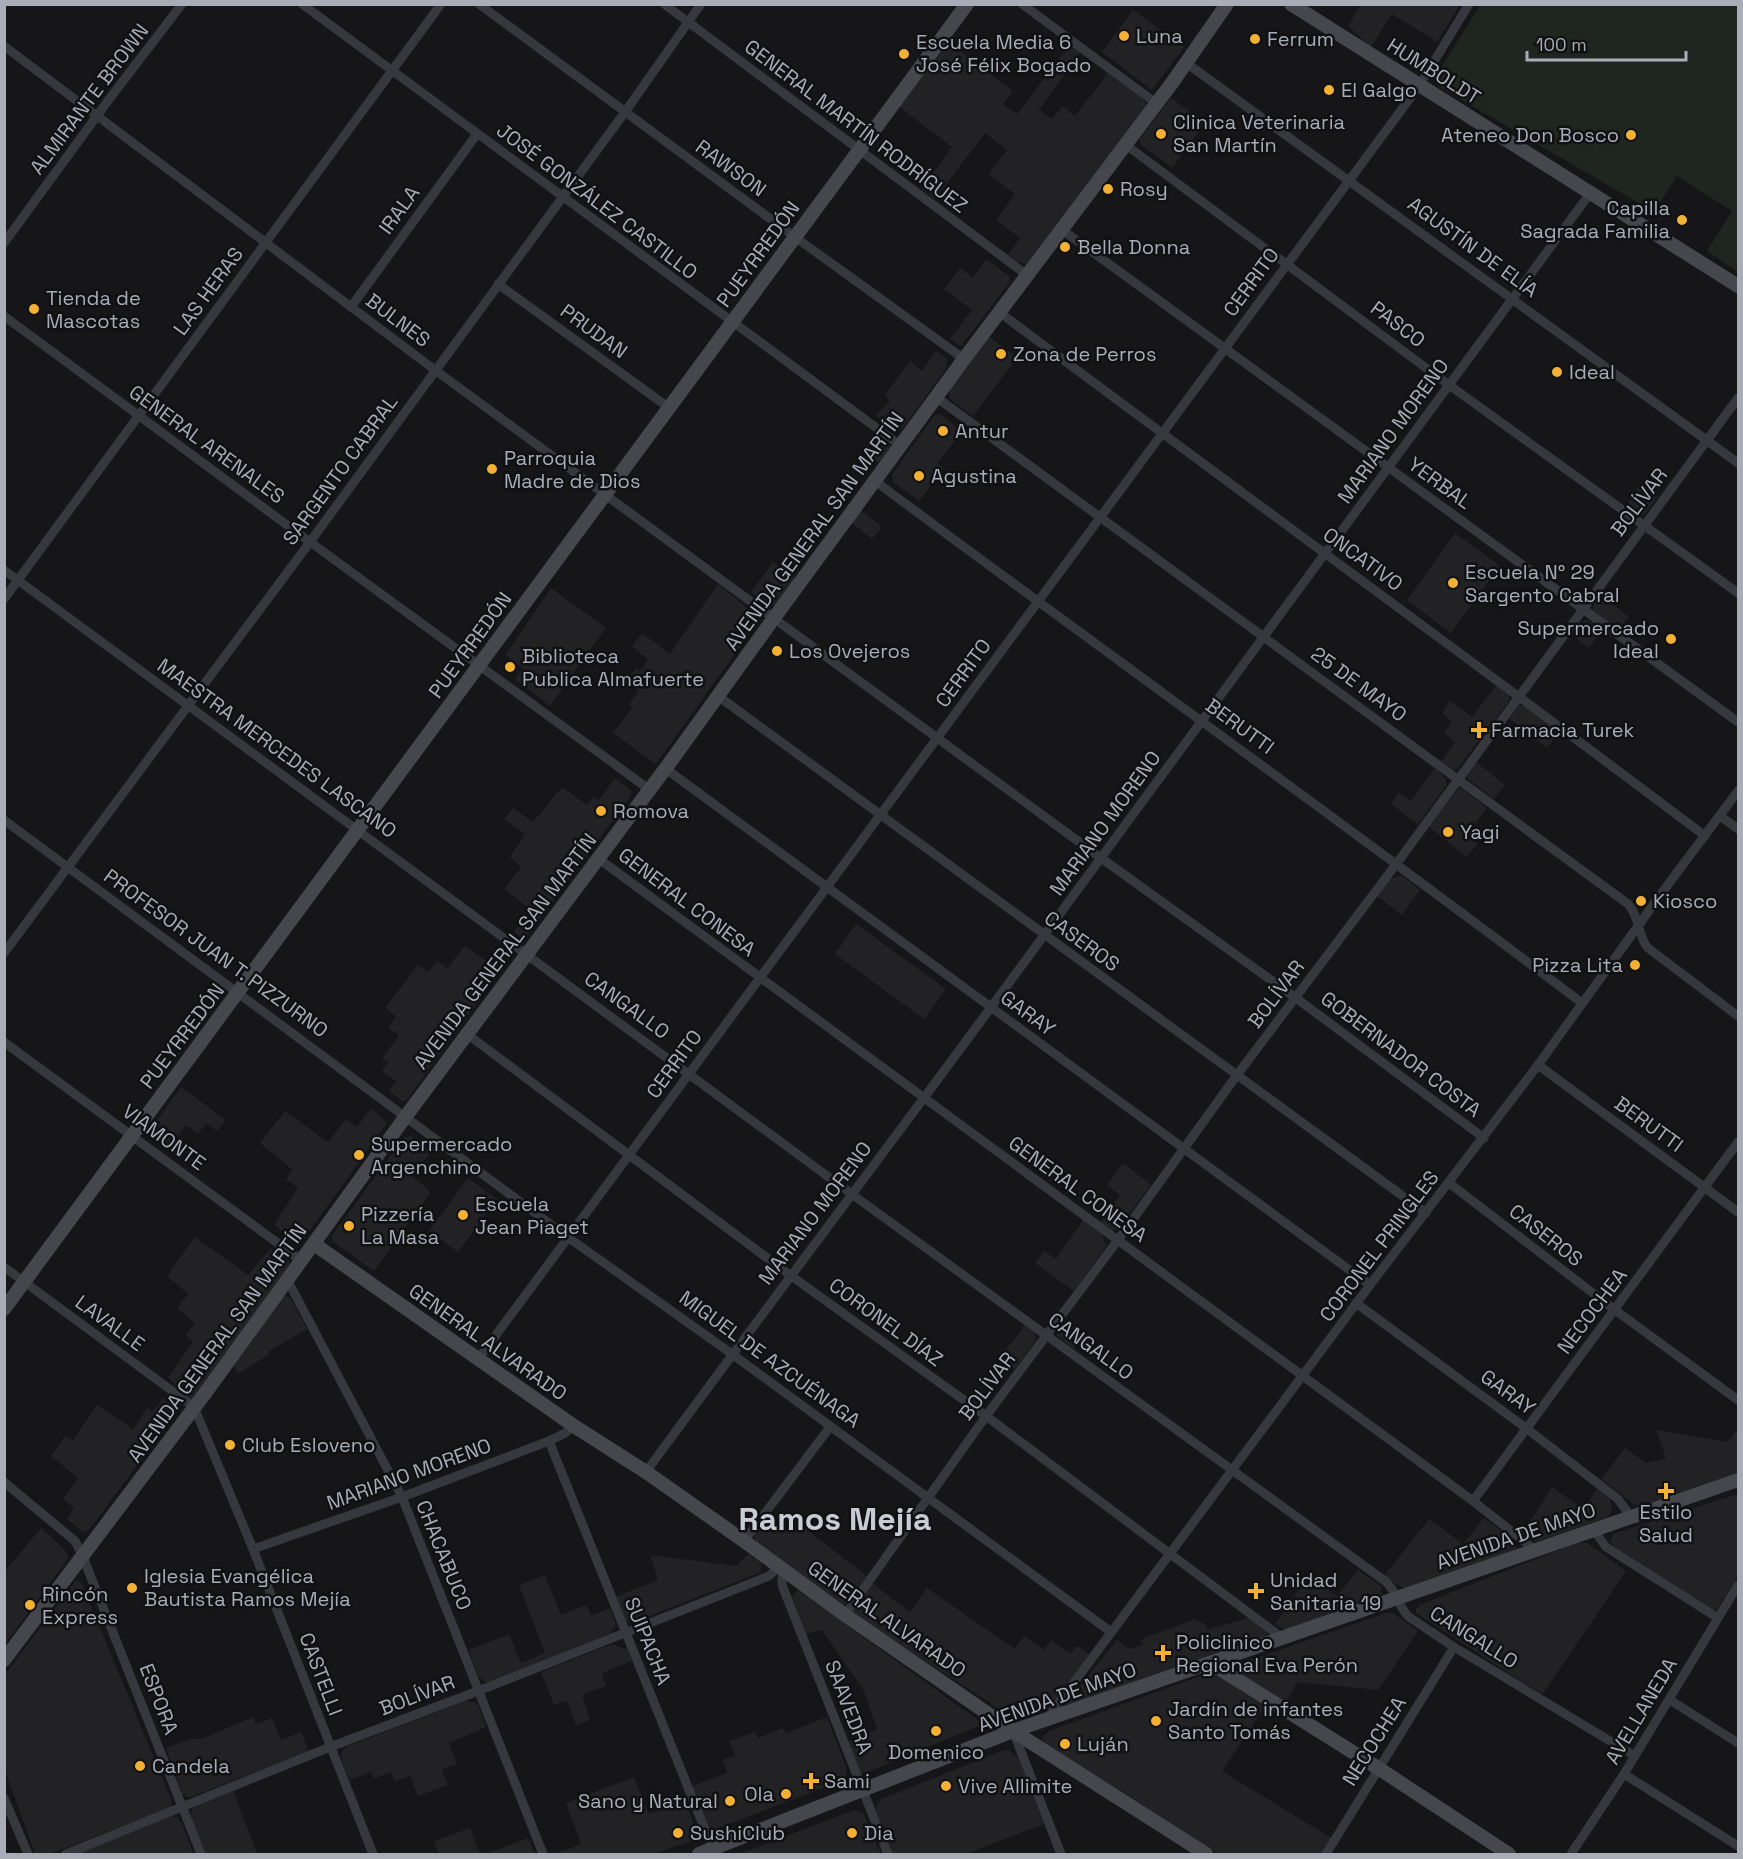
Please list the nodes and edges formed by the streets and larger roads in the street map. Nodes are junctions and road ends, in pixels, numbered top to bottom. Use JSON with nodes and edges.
{"nodes":[{"id":1,"x":182,"y":4,"type":"edge"},
{"id":2,"x":302,"y":4,"type":"edge"},
{"id":3,"x":441,"y":4,"type":"edge"},
{"id":4,"x":479,"y":4,"type":"edge"},
{"id":5,"x":664,"y":4,"type":"edge"},
{"id":6,"x":701,"y":4,"type":"edge"},
{"id":7,"x":967,"y":4,"type":"edge"},
{"id":8,"x":1022,"y":4,"type":"edge"},
{"id":9,"x":1227,"y":4,"type":"edge"},
{"id":10,"x":1292,"y":4,"type":"edge"},
{"id":11,"x":1469,"y":4,"type":"edge"},
{"id":12,"x":687,"y":22,"type":"junction"},
{"id":13,"x":4,"y":46,"type":"edge"},
{"id":14,"x":1185,"y":62,"type":"junction"},
{"id":15,"x":391,"y":71,"type":"junction"},
{"id":16,"x":1419,"y":86,"type":"junction"},
{"id":17,"x":1156,"y":103,"type":"junction"},
{"id":18,"x":625,"y":112,"type":"junction"},
{"id":19,"x":98,"y":116,"type":"junction"},
{"id":20,"x":477,"y":134,"type":"junction"},
{"id":21,"x":1126,"y":145,"type":"junction"},
{"id":22,"x":858,"y":151,"type":"junction"},
{"id":23,"x":1349,"y":180,"type":"junction"},
{"id":24,"x":1591,"y":192,"type":"junction"},
{"id":25,"x":562,"y":198,"type":"junction"},
{"id":26,"x":1061,"y":229,"type":"junction"},
{"id":27,"x":795,"y":237,"type":"junction"},
{"id":28,"x":4,"y":243,"type":"edge"},
{"id":29,"x":265,"y":243,"type":"junction"},
{"id":30,"x":1287,"y":263,"type":"junction"},
{"id":31,"x":1027,"y":275,"type":"junction"},
{"id":32,"x":498,"y":284,"type":"junction"},
{"id":33,"x":1738,"y":286,"type":"edge"},
{"id":34,"x":1513,"y":298,"type":"junction"},
{"id":35,"x":351,"y":307,"type":"junction"},
{"id":36,"x":999,"y":312,"type":"junction"},
{"id":37,"x":4,"y":316,"type":"edge"},
{"id":38,"x":731,"y":322,"type":"junction"},
{"id":39,"x":1225,"y":348,"type":"junction"},
{"id":40,"x":964,"y":359,"type":"junction"},
{"id":41,"x":435,"y":370,"type":"junction"},
{"id":42,"x":1449,"y":385,"type":"junction"},
{"id":43,"x":936,"y":397,"type":"junction"},
{"id":44,"x":1738,"y":398,"type":"edge"},
{"id":45,"x":668,"y":407,"type":"junction"},
{"id":46,"x":139,"y":416,"type":"junction"},
{"id":47,"x":1161,"y":434,"type":"junction"},
{"id":48,"x":1708,"y":440,"type":"junction"},
{"id":49,"x":901,"y":446,"type":"junction"},
{"id":50,"x":1738,"y":463,"type":"edge"},
{"id":51,"x":1389,"y":467,"type":"junction"},
{"id":52,"x":875,"y":481,"type":"junction"},
{"id":53,"x":605,"y":494,"type":"junction"},
{"id":54,"x":1100,"y":517,"type":"junction"},
{"id":55,"x":1644,"y":525,"type":"junction"},
{"id":56,"x":310,"y":542,"type":"junction"},
{"id":57,"x":1326,"y":553,"type":"junction"},
{"id":58,"x":4,"y":570,"type":"edge"},
{"id":59,"x":19,"y":581,"type":"junction"},
{"id":60,"x":1738,"y":594,"type":"edge"},
{"id":61,"x":4,"y":599,"type":"edge"},
{"id":62,"x":1037,"y":602,"type":"junction"},
{"id":63,"x":1582,"y":610,"type":"junction"},
{"id":64,"x":774,"y":618,"type":"junction"},
{"id":65,"x":1264,"y":637,"type":"junction"},
{"id":66,"x":480,"y":664,"type":"junction"},
{"id":67,"x":718,"y":696,"type":"junction"},
{"id":68,"x":1520,"y":696,"type":"junction"},
{"id":69,"x":188,"y":705,"type":"junction"},
{"id":70,"x":1203,"y":721,"type":"junction"},
{"id":71,"x":1738,"y":722,"type":"edge"},
{"id":72,"x":937,"y":738,"type":"junction"},
{"id":73,"x":666,"y":769,"type":"junction"},
{"id":74,"x":1458,"y":779,"type":"junction"},
{"id":75,"x":650,"y":790,"type":"junction"},
{"id":76,"x":1738,"y":791,"type":"edge"},
{"id":77,"x":881,"y":815,"type":"junction"},
{"id":78,"x":1720,"y":816,"type":"junction"},
{"id":79,"x":4,"y":820,"type":"edge"},
{"id":80,"x":1738,"y":829,"type":"edge"},
{"id":81,"x":358,"y":831,"type":"junction"},
{"id":82,"x":1705,"y":836,"type":"junction"},
{"id":83,"x":1101,"y":858,"type":"junction"},
{"id":84,"x":599,"y":859,"type":"junction"},
{"id":85,"x":1396,"y":863,"type":"junction"},
{"id":86,"x":69,"y":867,"type":"junction"},
{"id":87,"x":827,"y":889,"type":"junction"},
{"id":88,"x":1638,"y":926,"type":"junction"},
{"id":89,"x":1044,"y":936,"type":"junction"},
{"id":90,"x":4,"y":953,"type":"edge"},
{"id":91,"x":528,"y":954,"type":"junction"},
{"id":92,"x":759,"y":978,"type":"junction"},
{"id":93,"x":239,"y":992,"type":"junction"},
{"id":94,"x":1296,"y":998,"type":"junction"},
{"id":95,"x":1582,"y":1003,"type":"junction"},
{"id":96,"x":991,"y":1008,"type":"junction"},
{"id":97,"x":1738,"y":1016,"type":"edge"},
{"id":98,"x":468,"y":1034,"type":"junction"},
{"id":99,"x":4,"y":1042,"type":"edge"},
{"id":100,"x":1538,"y":1065,"type":"junction"},
{"id":101,"x":690,"y":1074,"type":"junction"},
{"id":102,"x":1237,"y":1075,"type":"junction"},
{"id":103,"x":924,"y":1098,"type":"junction"},
{"id":104,"x":406,"y":1116,"type":"junction"},
{"id":105,"x":132,"y":1136,"type":"junction"},
{"id":106,"x":1484,"y":1138,"type":"junction"},
{"id":107,"x":1738,"y":1142,"type":"edge"},
{"id":108,"x":1185,"y":1148,"type":"junction"},
{"id":109,"x":630,"y":1155,"type":"junction"},
{"id":110,"x":1449,"y":1183,"type":"junction"},
{"id":111,"x":1705,"y":1187,"type":"junction"},
{"id":112,"x":853,"y":1194,"type":"junction"},
{"id":113,"x":1738,"y":1212,"type":"edge"},
{"id":114,"x":1426,"y":1213,"type":"junction"},
{"id":115,"x":569,"y":1238,"type":"junction"},
{"id":116,"x":1118,"y":1240,"type":"junction"},
{"id":117,"x":314,"y":1244,"type":"junction"},
{"id":118,"x":302,"y":1261,"type":"junction"},
{"id":119,"x":4,"y":1268,"type":"edge"},
{"id":120,"x":790,"y":1275,"type":"junction"},
{"id":121,"x":288,"y":1281,"type":"junction"},
{"id":122,"x":25,"y":1282,"type":"junction"},
{"id":123,"x":1370,"y":1285,"type":"junction"},
{"id":124,"x":1356,"y":1303,"type":"junction"},
{"id":125,"x":4,"y":1309,"type":"edge"},
{"id":126,"x":1615,"y":1310,"type":"junction"},
{"id":127,"x":1047,"y":1336,"type":"junction"},
{"id":128,"x":732,"y":1354,"type":"junction"},
{"id":129,"x":479,"y":1358,"type":"junction"},
{"id":130,"x":1302,"y":1376,"type":"junction"},
{"id":131,"x":1738,"y":1400,"type":"edge"},
{"id":132,"x":194,"y":1407,"type":"junction"},
{"id":133,"x":986,"y":1416,"type":"junction"},
{"id":134,"x":574,"y":1426,"type":"junction"},
{"id":135,"x":830,"y":1427,"type":"junction"},
{"id":136,"x":1526,"y":1428,"type":"junction"},
{"id":137,"x":549,"y":1441,"type":"junction"},
{"id":138,"x":1233,"y":1472,"type":"junction"},
{"id":139,"x":646,"y":1473,"type":"junction"},
{"id":140,"x":1738,"y":1480,"type":"edge"},
{"id":141,"x":4,"y":1482,"type":"edge"},
{"id":142,"x":402,"y":1497,"type":"junction"},
{"id":143,"x":928,"y":1498,"type":"junction"},
{"id":144,"x":1473,"y":1501,"type":"junction"},
{"id":145,"x":1631,"y":1517,"type":"junction"},
{"id":146,"x":1594,"y":1530,"type":"junction"},
{"id":147,"x":744,"y":1541,"type":"junction"},
{"id":148,"x":253,"y":1549,"type":"junction"},
{"id":149,"x":1535,"y":1550,"type":"junction"},
{"id":150,"x":1171,"y":1554,"type":"junction"},
{"id":151,"x":83,"y":1557,"type":"junction"},
{"id":152,"x":783,"y":1570,"type":"junction"},
{"id":153,"x":1738,"y":1585,"type":"edge"},
{"id":154,"x":1397,"y":1598,"type":"junction"},
{"id":155,"x":845,"y":1615,"type":"junction"},
{"id":156,"x":1718,"y":1618,"type":"junction"},
{"id":157,"x":1112,"y":1632,"type":"junction"},
{"id":158,"x":625,"y":1633,"type":"junction"},
{"id":159,"x":1284,"y":1639,"type":"junction"},
{"id":160,"x":1454,"y":1647,"type":"junction"},
{"id":161,"x":4,"y":1660,"type":"edge"},
{"id":162,"x":1212,"y":1664,"type":"junction"},
{"id":163,"x":478,"y":1691,"type":"junction"},
{"id":164,"x":1670,"y":1700,"type":"junction"},
{"id":165,"x":1046,"y":1721,"type":"junction"},
{"id":166,"x":1013,"y":1731,"type":"junction"},
{"id":167,"x":1738,"y":1743,"type":"edge"},
{"id":168,"x":330,"y":1747,"type":"junction"},
{"id":169,"x":1635,"y":1756,"type":"junction"},
{"id":170,"x":1378,"y":1768,"type":"junction"},
{"id":171,"x":1624,"y":1774,"type":"junction"},
{"id":172,"x":862,"y":1790,"type":"junction"},
{"id":173,"x":4,"y":1798,"type":"edge"},
{"id":174,"x":182,"y":1807,"type":"junction"},
{"id":175,"x":1738,"y":1846,"type":"edge"},
{"id":176,"x":709,"y":1853,"type":"edge"},
{"id":177,"x":28,"y":1854,"type":"edge"},
{"id":178,"x":66,"y":1854,"type":"edge"},
{"id":179,"x":201,"y":1854,"type":"edge"},
{"id":180,"x":374,"y":1854,"type":"edge"},
{"id":181,"x":543,"y":1854,"type":"edge"},
{"id":182,"x":888,"y":1854,"type":"edge"},
{"id":183,"x":1061,"y":1854,"type":"edge"},
{"id":184,"x":1206,"y":1854,"type":"edge"},
{"id":185,"x":1326,"y":1854,"type":"edge"},
{"id":186,"x":1509,"y":1854,"type":"edge"},
{"id":187,"x":1571,"y":1854,"type":"edge"}],
"edges":[{"from":1,"to":19,"type":"street","name":"ALMIRANTE BROWN"},
{"from":2,"to":15,"type":"street","name":"JOSÉ GONZÁLEZ CASTILLO"},
{"from":3,"to":15,"type":"street","name":"LAS HERAS"},
{"from":4,"to":18,"type":"street","name":"RAWSON"},
{"from":5,"to":12,"type":"street","name":"GENERAL MARTÍN RODRÍGUEZ"},
{"from":6,"to":12,"type":"street","name":"SARGENTO CABRAL"},
{"from":7,"to":22,"type":"street","name":"PUEYRREDÓN"},
{"from":8,"to":17,"type":"street"},
{"from":9,"to":14,"type":"street","name":"AVENIDA GENERAL SAN MARTÍN"},
{"from":10,"to":16,"type":"street","name":"HUMBOLDT"},
{"from":11,"to":16,"type":"street","name":"CERRITO"},
{"from":12,"to":18,"type":"street","name":"SARGENTO CABRAL"},
{"from":12,"to":22,"type":"street","name":"GENERAL MARTÍN RODRÍGUEZ"},
{"from":13,"to":19,"type":"street","name":"BULNES"},
{"from":14,"to":17,"type":"street","name":"AVENIDA GENERAL SAN MARTÍN"},
{"from":14,"to":23,"type":"street","name":"AGUSTÍN DE ELÍA"},
{"from":15,"to":20,"type":"street","name":"JOSÉ GONZÁLEZ CASTILLO"},
{"from":15,"to":29,"type":"street","name":"LAS HERAS"},
{"from":16,"to":23,"type":"street","name":"CERRITO"},
{"from":16,"to":24,"type":"street","name":"HUMBOLDT"},
{"from":17,"to":21,"type":"street","name":"AVENIDA GENERAL SAN MARTÍN"},
{"from":18,"to":25,"type":"street","name":"SARGENTO CABRAL"},
{"from":18,"to":27,"type":"street","name":"RAWSON"},
{"from":19,"to":28,"type":"street","name":"ALMIRANTE BROWN"},
{"from":19,"to":29,"type":"street","name":"BULNES"},
{"from":20,"to":25,"type":"street","name":"JOSÉ GONZÁLEZ CASTILLO"},
{"from":20,"to":35,"type":"street","name":"IRALA"},
{"from":21,"to":26,"type":"street","name":"AVENIDA GENERAL SAN MARTÍN"},
{"from":21,"to":30,"type":"street","name":"PASCO"},
{"from":22,"to":27,"type":"street","name":"PUEYRREDÓN"},
{"from":22,"to":31,"type":"street","name":"GENERAL MARTÍN RODRÍGUEZ"},
{"from":23,"to":30,"type":"street","name":"CERRITO"},
{"from":23,"to":34,"type":"street","name":"AGUSTÍN DE ELÍA"},
{"from":24,"to":33,"type":"street","name":"HUMBOLDT"},
{"from":24,"to":34,"type":"street","name":"MARIANO MORENO"},
{"from":25,"to":32,"type":"street","name":"SARGENTO CABRAL"},
{"from":25,"to":38,"type":"street","name":"JOSÉ GONZÁLEZ CASTILLO"},
{"from":26,"to":31,"type":"street","name":"AVENIDA GENERAL SAN MARTÍN"},
{"from":26,"to":39,"type":"street","name":"YERBAL"},
{"from":27,"to":38,"type":"street","name":"PUEYRREDÓN"},
{"from":27,"to":40,"type":"street","name":"RAWSON"},
{"from":29,"to":35,"type":"street","name":"BULNES"},
{"from":29,"to":46,"type":"street","name":"LAS HERAS"},
{"from":30,"to":39,"type":"street","name":"CERRITO"},
{"from":30,"to":42,"type":"street","name":"PASCO"},
{"from":31,"to":36,"type":"street","name":"AVENIDA GENERAL SAN MARTÍN"},
{"from":32,"to":41,"type":"street","name":"SARGENTO CABRAL"},
{"from":32,"to":45,"type":"street","name":"PRUDAN"},
{"from":34,"to":42,"type":"street","name":"MARIANO MORENO"},
{"from":34,"to":48,"type":"street","name":"AGUSTÍN DE ELÍA"},
{"from":35,"to":41,"type":"street","name":"BULNES"},
{"from":36,"to":40,"type":"street","name":"AVENIDA GENERAL SAN MARTÍN"},
{"from":36,"to":47,"type":"street","name":"ONCATIVO"},
{"from":37,"to":46,"type":"street","name":"GENERAL ARENALES"},
{"from":38,"to":45,"type":"street","name":"PUEYRREDÓN"},
{"from":38,"to":49,"type":"street","name":"JOSÉ GONZÁLEZ CASTILLO"},
{"from":39,"to":47,"type":"street","name":"CERRITO"},
{"from":39,"to":51,"type":"street","name":"YERBAL"},
{"from":40,"to":43,"type":"street","name":"AVENIDA GENERAL SAN MARTÍN"},
{"from":41,"to":53,"type":"street","name":"BULNES"},
{"from":41,"to":56,"type":"street","name":"SARGENTO CABRAL"},
{"from":42,"to":51,"type":"street","name":"MARIANO MORENO"},
{"from":42,"to":55,"type":"street","name":"PASCO"},
{"from":43,"to":49,"type":"street","name":"AVENIDA GENERAL SAN MARTÍN"},
{"from":43,"to":54,"type":"street","name":"25 DE MAYO"},
{"from":44,"to":48,"type":"street","name":"BOLÍVAR"},
{"from":45,"to":53,"type":"street","name":"PUEYRREDÓN"},
{"from":46,"to":56,"type":"street","name":"GENERAL ARENALES"},
{"from":46,"to":59,"type":"street","name":"LAS HERAS"},
{"from":47,"to":54,"type":"street","name":"CERRITO"},
{"from":47,"to":57,"type":"street","name":"ONCATIVO"},
{"from":48,"to":50,"type":"street","name":"AGUSTÍN DE ELÍA"},
{"from":48,"to":55,"type":"street","name":"BOLÍVAR"},
{"from":49,"to":52,"type":"street","name":"AVENIDA GENERAL SAN MARTÍN"},
{"from":51,"to":57,"type":"street","name":"MARIANO MORENO"},
{"from":51,"to":63,"type":"street","name":"YERBAL"},
{"from":52,"to":62,"type":"street","name":"BERUTTI"},
{"from":52,"to":64,"type":"street","name":"AVENIDA GENERAL SAN MARTÍN"},
{"from":53,"to":64,"type":"street","name":"BULNES"},
{"from":53,"to":66,"type":"street","name":"PUEYRREDÓN"},
{"from":54,"to":62,"type":"street","name":"CERRITO"},
{"from":54,"to":65,"type":"street","name":"25 DE MAYO"},
{"from":55,"to":60,"type":"street","name":"PASCO"},
{"from":55,"to":63,"type":"street","name":"BOLÍVAR"},
{"from":56,"to":66,"type":"street","name":"GENERAL ARENALES"},
{"from":56,"to":69,"type":"street","name":"SARGENTO CABRAL"},
{"from":57,"to":65,"type":"street","name":"MARIANO MORENO"},
{"from":57,"to":68,"type":"street","name":"ONCATIVO"},
{"from":58,"to":59,"type":"street","name":"MAESTRA MERCEDES LASCANO"},
{"from":59,"to":61,"type":"street","name":"LAS HERAS"},
{"from":59,"to":69,"type":"street","name":"MAESTRA MERCEDES LASCANO"},
{"from":62,"to":70,"type":"street","name":"BERUTTI"},
{"from":62,"to":72,"type":"street","name":"CERRITO"},
{"from":63,"to":68,"type":"street","name":"BOLÍVAR"},
{"from":63,"to":71,"type":"street","name":"YERBAL"},
{"from":64,"to":67,"type":"street","name":"AVENIDA GENERAL SAN MARTÍN"},
{"from":64,"to":72,"type":"street","name":"GOBERNADOR COSTA"},
{"from":65,"to":70,"type":"street","name":"MARIANO MORENO"},
{"from":65,"to":74,"type":"street","name":"25 DE MAYO"},
{"from":66,"to":75,"type":"street","name":"GENERAL ARENALES"},
{"from":66,"to":81,"type":"street","name":"PUEYRREDÓN"},
{"from":67,"to":73,"type":"street","name":"AVENIDA GENERAL SAN MARTÍN"},
{"from":67,"to":77,"type":"street","name":"CASEROS"},
{"from":68,"to":74,"type":"street","name":"BOLÍVAR"},
{"from":68,"to":82,"type":"street","name":"ONCATIVO"},
{"from":69,"to":81,"type":"street","name":"MAESTRA MERCEDES LASCANO"},
{"from":69,"to":86,"type":"street","name":"SARGENTO CABRAL"},
{"from":70,"to":83,"type":"street","name":"MARIANO MORENO"},
{"from":70,"to":85,"type":"street","name":"BERUTTI"},
{"from":72,"to":77,"type":"street","name":"CERRITO"},
{"from":72,"to":83,"type":"street","name":"GOBERNADOR COSTA"},
{"from":73,"to":75,"type":"street","name":"AVENIDA GENERAL SAN MARTÍN"},
{"from":73,"to":87,"type":"street","name":"GARAY"},
{"from":74,"to":85,"type":"street","name":"BOLÍVAR"},
{"from":74,"to":88,"type":"street","name":"25 DE MAYO"},
{"from":75,"to":84,"type":"street","name":"AVENIDA GENERAL SAN MARTÍN"},
{"from":76,"to":78,"type":"street","name":"CORONEL PRINGLES"},
{"from":77,"to":87,"type":"street","name":"CERRITO"},
{"from":77,"to":89,"type":"street","name":"CASEROS"},
{"from":78,"to":80,"type":"street"},
{"from":78,"to":82,"type":"street","name":"CORONEL PRINGLES"},
{"from":79,"to":86,"type":"street","name":"PROFESOR JUAN T. PIZZURNO"},
{"from":81,"to":91,"type":"street","name":"MAESTRA MERCEDES LASCANO"},
{"from":81,"to":93,"type":"street","name":"PUEYRREDÓN"},
{"from":82,"to":88,"type":"street","name":"CORONEL PRINGLES"},
{"from":83,"to":89,"type":"street","name":"MARIANO MORENO"},
{"from":83,"to":94,"type":"street","name":"GOBERNADOR COSTA"},
{"from":84,"to":91,"type":"street","name":"AVENIDA GENERAL SAN MARTÍN"},
{"from":84,"to":92,"type":"street","name":"GENERAL CONESA"},
{"from":85,"to":94,"type":"street","name":"BOLÍVAR"},
{"from":85,"to":95,"type":"street","name":"BERUTTI"},
{"from":86,"to":90,"type":"street","name":"SARGENTO CABRAL"},
{"from":86,"to":93,"type":"street","name":"PROFESOR JUAN T. PIZZURNO"},
{"from":87,"to":92,"type":"street","name":"CERRITO"},
{"from":87,"to":96,"type":"street","name":"GARAY"},
{"from":88,"to":95,"type":"street","name":"CORONEL PRINGLES"},
{"from":88,"to":97,"type":"street","name":"25 DE MAYO"},
{"from":89,"to":96,"type":"street","name":"MARIANO MORENO"},
{"from":89,"to":102,"type":"street","name":"CASEROS"},
{"from":91,"to":98,"type":"street","name":"AVENIDA GENERAL SAN MARTÍN"},
{"from":91,"to":101,"type":"street","name":"CANGALLO"},
{"from":92,"to":101,"type":"street","name":"CERRITO"},
{"from":92,"to":103,"type":"street","name":"GENERAL CONESA"},
{"from":93,"to":104,"type":"street","name":"PROFESOR JUAN T. PIZZURNO"},
{"from":93,"to":105,"type":"street","name":"PUEYRREDÓN"},
{"from":94,"to":102,"type":"street","name":"BOLÍVAR"},
{"from":94,"to":106,"type":"street","name":"GOBERNADOR COSTA"},
{"from":95,"to":100,"type":"street","name":"CORONEL PRINGLES"},
{"from":96,"to":103,"type":"street","name":"MARIANO MORENO"},
{"from":96,"to":108,"type":"street","name":"GARAY"},
{"from":98,"to":104,"type":"street","name":"AVENIDA GENERAL SAN MARTÍN"},
{"from":98,"to":109,"type":"street","name":"CORONEL DÍAZ"},
{"from":99,"to":105,"type":"street","name":"VIAMONTE"},
{"from":100,"to":106,"type":"street","name":"CORONEL PRINGLES"},
{"from":100,"to":111,"type":"street","name":"BERUTTI"},
{"from":101,"to":109,"type":"street","name":"CERRITO"},
{"from":101,"to":112,"type":"street","name":"CANGALLO"},
{"from":102,"to":108,"type":"street","name":"BOLÍVAR"},
{"from":102,"to":114,"type":"street","name":"CASEROS"},
{"from":103,"to":112,"type":"street","name":"MARIANO MORENO"},
{"from":103,"to":116,"type":"street","name":"GENERAL CONESA"},
{"from":104,"to":115,"type":"street","name":"MIGUEL DE AZCUÉNAGA"},
{"from":104,"to":117,"type":"street","name":"AVENIDA GENERAL SAN MARTÍN"},
{"from":105,"to":118,"type":"street","name":"VIAMONTE"},
{"from":105,"to":122,"type":"street","name":"PUEYRREDÓN"},
{"from":106,"to":110,"type":"street","name":"CORONEL PRINGLES"},
{"from":107,"to":111,"type":"street","name":"NECOCHEA"},
{"from":108,"to":116,"type":"street","name":"BOLÍVAR"},
{"from":108,"to":123,"type":"street","name":"GARAY"},
{"from":109,"to":115,"type":"street","name":"CERRITO"},
{"from":109,"to":120,"type":"street","name":"CORONEL DÍAZ"},
{"from":110,"to":114,"type":"street","name":"CORONEL PRINGLES"},
{"from":110,"to":126,"type":"street","name":"CASEROS"},
{"from":111,"to":113,"type":"street","name":"BERUTTI"},
{"from":111,"to":126,"type":"street","name":"NECOCHEA"},
{"from":112,"to":120,"type":"street","name":"MARIANO MORENO"},
{"from":112,"to":127,"type":"street","name":"CANGALLO"},
{"from":114,"to":123,"type":"street","name":"CORONEL PRINGLES"},
{"from":115,"to":128,"type":"street","name":"MIGUEL DE AZCUÉNAGA"},
{"from":115,"to":129,"type":"street","name":"CERRITO"},
{"from":116,"to":127,"type":"street","name":"BOLÍVAR"},
{"from":116,"to":130,"type":"street","name":"GENERAL CONESA"},
{"from":117,"to":118,"type":"street","name":"AVENIDA GENERAL SAN MARTÍN"},
{"from":117,"to":129,"type":"street","name":"GENERAL ALVARADO"},
{"from":118,"to":121,"type":"street","name":"AVENIDA GENERAL SAN MARTÍN"},
{"from":119,"to":122,"type":"street","name":"LAVALLE"},
{"from":120,"to":128,"type":"street","name":"MARIANO MORENO"},
{"from":120,"to":133,"type":"street","name":"CORONEL DÍAZ"},
{"from":121,"to":132,"type":"street","name":"AVENIDA GENERAL SAN MARTÍN"},
{"from":121,"to":142,"type":"street","name":"CHACABUCO"},
{"from":122,"to":125,"type":"street","name":"PUEYRREDÓN"},
{"from":122,"to":132,"type":"street","name":"LAVALLE"},
{"from":123,"to":124,"type":"street","name":"CORONEL PRINGLES"},
{"from":124,"to":130,"type":"street","name":"CORONEL PRINGLES"},
{"from":124,"to":136,"type":"street","name":"GARAY"},
{"from":126,"to":131,"type":"street","name":"CASEROS"},
{"from":126,"to":136,"type":"street","name":"NECOCHEA"},
{"from":127,"to":133,"type":"street","name":"BOLÍVAR"},
{"from":127,"to":138,"type":"street","name":"CANGALLO"},
{"from":128,"to":135,"type":"street","name":"MIGUEL DE AZCUÉNAGA"},
{"from":128,"to":139,"type":"street","name":"MARIANO MORENO"},
{"from":129,"to":134,"type":"street","name":"GENERAL ALVARADO"},
{"from":130,"to":138,"type":"street","name":"CORONEL PRINGLES"},
{"from":130,"to":144,"type":"street","name":"GENERAL CONESA"},
{"from":132,"to":148,"type":"street","name":"CASTELLI"},
{"from":132,"to":151,"type":"street","name":"AVENIDA GENERAL SAN MARTÍN"},
{"from":133,"to":143,"type":"street","name":"BOLÍVAR"},
{"from":133,"to":150,"type":"street","name":"CORONEL DÍAZ"},
{"from":134,"to":137,"type":"street","name":"MARIANO MORENO"},
{"from":134,"to":139,"type":"street","name":"GENERAL ALVARADO"},
{"from":135,"to":143,"type":"street","name":"MIGUEL DE AZCUÉNAGA"},
{"from":135,"to":147,"type":"street"},
{"from":136,"to":144,"type":"street","name":"NECOCHEA"},
{"from":136,"to":145,"type":"street","name":"GARAY"},
{"from":137,"to":142,"type":"street","name":"MARIANO MORENO"},
{"from":137,"to":158,"type":"street","name":"SUIPACHA"},
{"from":138,"to":150,"type":"street","name":"CORONEL PRINGLES"},
{"from":138,"to":154,"type":"street","name":"CANGALLO"},
{"from":139,"to":147,"type":"street","name":"GENERAL ALVARADO"},
{"from":140,"to":145,"type":"street","name":"AVENIDA DE MAYO"},
{"from":141,"to":151,"type":"street","name":"ESPORA"},
{"from":142,"to":148,"type":"street","name":"MARIANO MORENO"},
{"from":142,"to":163,"type":"street","name":"CHACABUCO"},
{"from":143,"to":155,"type":"street","name":"BOLÍVAR"},
{"from":143,"to":157,"type":"street","name":"MIGUEL DE AZCUÉNAGA"},
{"from":144,"to":149,"type":"street","name":"GENERAL CONESA"},
{"from":145,"to":146,"type":"street","name":"AVENIDA DE MAYO"},
{"from":146,"to":149,"type":"street","name":"AVENIDA DE MAYO"},
{"from":146,"to":156,"type":"street"},
{"from":147,"to":152,"type":"street","name":"GENERAL ALVARADO"},
{"from":148,"to":168,"type":"street","name":"CASTELLI"},
{"from":149,"to":154,"type":"street","name":"AVENIDA DE MAYO"},
{"from":150,"to":157,"type":"street","name":"CORONEL PRINGLES"},
{"from":150,"to":159,"type":"street","name":"CORONEL DÍAZ"},
{"from":151,"to":161,"type":"street","name":"AVENIDA GENERAL SAN MARTÍN"},
{"from":151,"to":174,"type":"street","name":"ESPORA"},
{"from":152,"to":155,"type":"street","name":"GENERAL ALVARADO"},
{"from":152,"to":158,"type":"street","name":"BOLÍVAR"},
{"from":152,"to":172,"type":"street","name":"SAAVEDRA"},
{"from":153,"to":156,"type":"street","name":"AVELLANEDA"},
{"from":154,"to":159,"type":"street","name":"AVENIDA DE MAYO"},
{"from":154,"to":160,"type":"street","name":"CANGALLO"},
{"from":155,"to":166,"type":"street","name":"GENERAL ALVARADO"},
{"from":156,"to":164,"type":"street","name":"AVELLANEDA"},
{"from":157,"to":165,"type":"street","name":"CORONEL PRINGLES"},
{"from":158,"to":163,"type":"street","name":"BOLÍVAR"},
{"from":158,"to":176,"type":"street","name":"SUIPACHA"},
{"from":159,"to":162,"type":"street","name":"AVENIDA DE MAYO"},
{"from":160,"to":169,"type":"street","name":"CANGALLO"},
{"from":160,"to":170,"type":"street","name":"NECOCHEA"},
{"from":162,"to":165,"type":"street","name":"AVENIDA DE MAYO"},
{"from":162,"to":170,"type":"street"},
{"from":163,"to":168,"type":"street","name":"BOLÍVAR"},
{"from":163,"to":181,"type":"street","name":"CHACABUCO"},
{"from":164,"to":167,"type":"street"},
{"from":164,"to":169,"type":"street","name":"AVELLANEDA"},
{"from":165,"to":166,"type":"street","name":"AVENIDA DE MAYO"},
{"from":166,"to":172,"type":"street","name":"AVENIDA DE MAYO"},
{"from":166,"to":183,"type":"street"},
{"from":166,"to":184,"type":"street","name":"GENERAL ALVARADO"},
{"from":168,"to":174,"type":"street","name":"BOLÍVAR"},
{"from":168,"to":180,"type":"street","name":"CASTELLI"},
{"from":169,"to":171,"type":"street","name":"AVELLANEDA"},
{"from":170,"to":185,"type":"street","name":"NECOCHEA"},
{"from":170,"to":186,"type":"street"},
{"from":171,"to":175,"type":"street"},
{"from":171,"to":187,"type":"street","name":"AVELLANEDA"},
{"from":172,"to":176,"type":"street","name":"AVENIDA DE MAYO"},
{"from":172,"to":182,"type":"street","name":"SAAVEDRA"},
{"from":173,"to":177,"type":"street"},
{"from":174,"to":178,"type":"street","name":"BOLÍVAR"},
{"from":174,"to":179,"type":"street","name":"ESPORA"}]}
